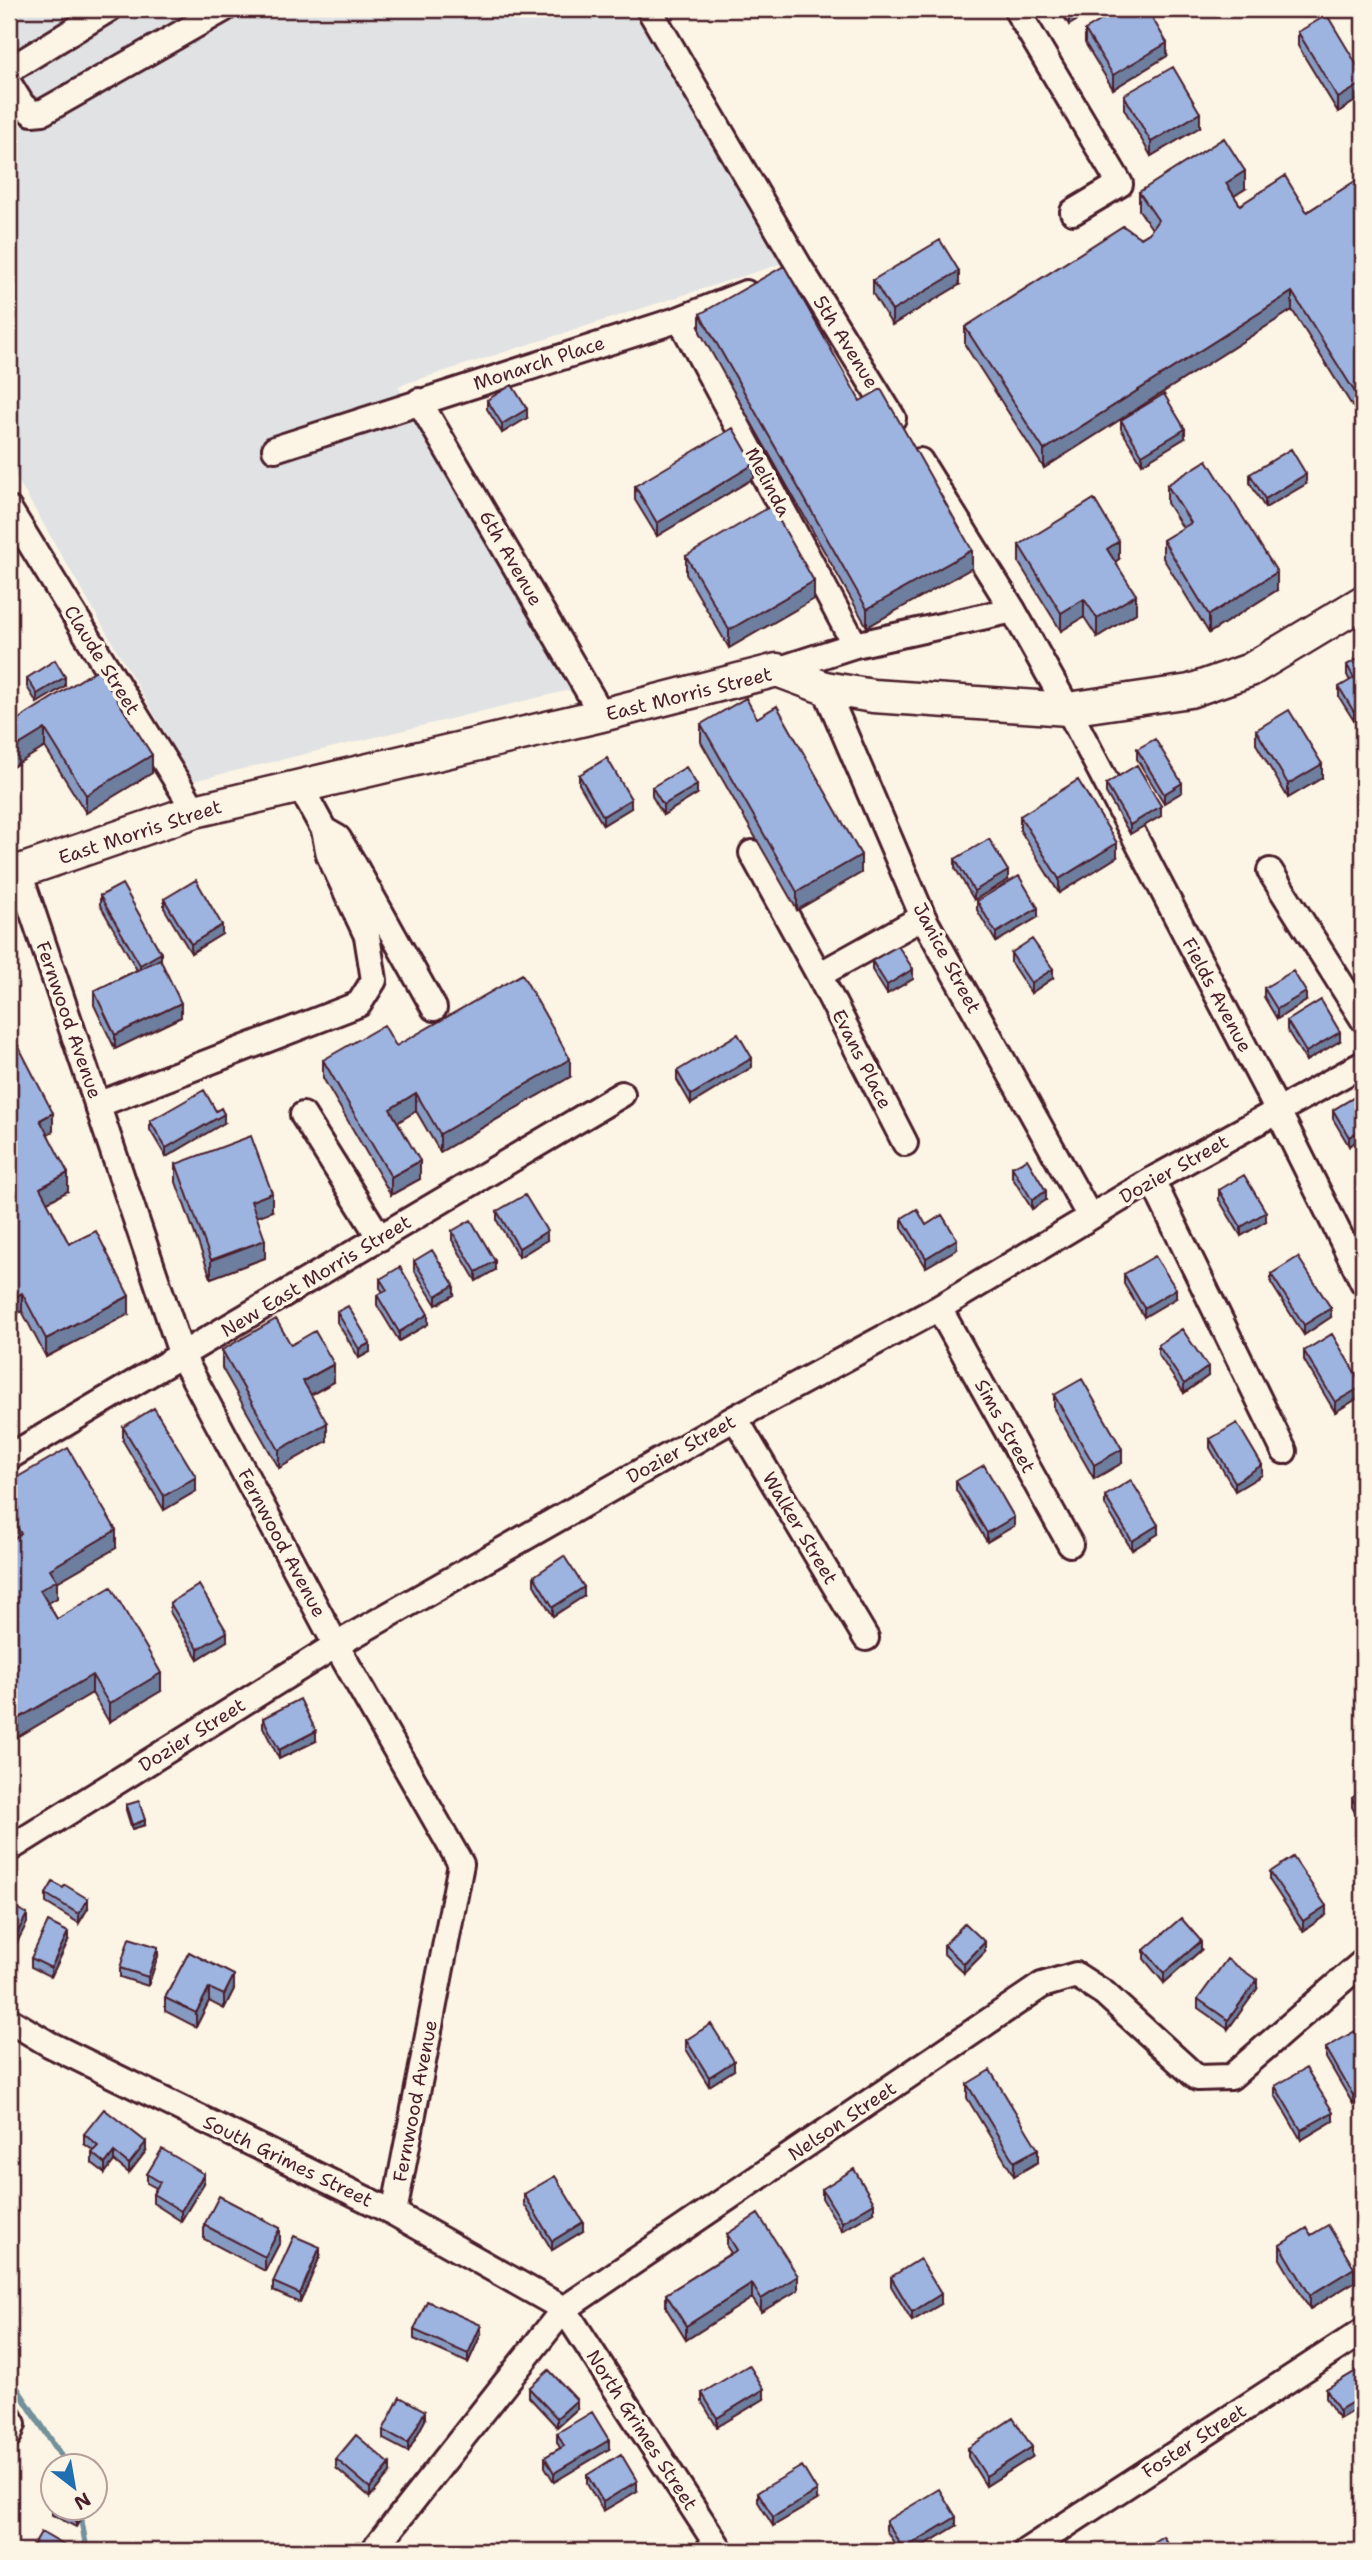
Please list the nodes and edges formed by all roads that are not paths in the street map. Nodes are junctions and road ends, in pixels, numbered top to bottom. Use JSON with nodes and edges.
{"nodes":[{"id":1,"x":109,"y":9,"type":"edge"},
{"id":2,"x":224,"y":9,"type":"edge"},
{"id":3,"x":649,"y":9,"type":"edge"},
{"id":4,"x":1016,"y":9,"type":"edge"},
{"id":5,"x":9,"y":70,"type":"edge"},
{"id":6,"x":9,"y":84,"type":"edge"},
{"id":7,"x":1073,"y":212,"type":"dead end"},
{"id":8,"x":802,"y":271,"type":"junction"},
{"id":9,"x":680,"y":318,"type":"junction"},
{"id":10,"x":419,"y":401,"type":"junction"},
{"id":11,"x":275,"y":449,"type":"dead end"},
{"id":12,"x":9,"y":509,"type":"edge"},
{"id":13,"x":1363,"y":602,"type":"edge"},
{"id":14,"x":1013,"y":610,"type":"junction"},
{"id":15,"x":855,"y":645,"type":"junction"},
{"id":16,"x":777,"y":670,"type":"junction"},
{"id":17,"x":825,"y":688,"type":"junction"},
{"id":18,"x":1068,"y":709,"type":"junction"},
{"id":19,"x":602,"y":715,"type":"junction"},
{"id":20,"x":300,"y":786,"type":"junction"},
{"id":21,"x":195,"y":811,"type":"junction"},
{"id":22,"x":324,"y":830,"type":"junction"},
{"id":23,"x":752,"y":853,"type":"dead end"},
{"id":24,"x":1270,"y":871,"type":"dead end"},
{"id":25,"x":14,"y":874,"type":"edge"},
{"id":26,"x":923,"y":917,"type":"junction"},
{"id":27,"x":819,"y":975,"type":"junction"},
{"id":28,"x":434,"y":1008,"type":"dead end"},
{"id":29,"x":1363,"y":1019,"type":"edge"},
{"id":30,"x":1363,"y":1064,"type":"edge"},
{"id":31,"x":622,"y":1094,"type":"dead end"},
{"id":32,"x":97,"y":1105,"type":"junction"},
{"id":33,"x":1278,"y":1111,"type":"junction"},
{"id":34,"x":303,"y":1115,"type":"dead end"},
{"id":35,"x":905,"y":1143,"type":"dead end"},
{"id":36,"x":1152,"y":1180,"type":"junction"},
{"id":37,"x":1090,"y":1217,"type":"junction"},
{"id":38,"x":380,"y":1238,"type":"junction"},
{"id":39,"x":1363,"y":1282,"type":"edge"},
{"id":40,"x":939,"y":1308,"type":"junction"},
{"id":41,"x":181,"y":1356,"type":"junction"},
{"id":42,"x":735,"y":1419,"type":"junction"},
{"id":43,"x":1284,"y":1451,"type":"dead end"},
{"id":44,"x":9,"y":1457,"type":"edge"},
{"id":45,"x":1070,"y":1544,"type":"dead end"},
{"id":46,"x":866,"y":1638,"type":"dead end"},
{"id":47,"x":336,"y":1645,"type":"junction"},
{"id":48,"x":9,"y":1849,"type":"edge"},
{"id":49,"x":1363,"y":1962,"type":"edge"},
{"id":50,"x":9,"y":2020,"type":"edge"},
{"id":51,"x":394,"y":2213,"type":"junction"},
{"id":52,"x":564,"y":2309,"type":"junction"},
{"id":53,"x":1363,"y":2331,"type":"edge"},
{"id":54,"x":9,"y":2417,"type":"edge"},
{"id":55,"x":9,"y":2434,"type":"edge"},
{"id":56,"x":373,"y":2551,"type":"edge"},
{"id":57,"x":721,"y":2551,"type":"edge"},
{"id":58,"x":1026,"y":2551,"type":"edge"}],
"edges":[{"from":1,"to":5,"type":"street"},
{"from":2,"to":6,"type":"street"},
{"from":3,"to":8,"type":"street","name":"5th Avenue"},
{"from":4,"to":7,"type":"street"},
{"from":8,"to":9,"type":"street","name":"Monarch Place"},
{"from":8,"to":14,"type":"street","name":"5th Avenue"},
{"from":9,"to":10,"type":"street","name":"Monarch Place"},
{"from":9,"to":15,"type":"street","name":"Melinda"},
{"from":10,"to":11,"type":"street","name":"Monarch Place"},
{"from":10,"to":19,"type":"street","name":"6th Avenue"},
{"from":12,"to":21,"type":"street","name":"Claude Street"},
{"from":13,"to":18,"type":"main road","name":"East Morris Street"},
{"from":14,"to":15,"type":"street"},
{"from":14,"to":18,"type":"street","name":"5th Avenue"},
{"from":15,"to":16,"type":"street"},
{"from":16,"to":17,"type":"main road","name":"East Morris Street"},
{"from":16,"to":19,"type":"main road","name":"East Morris Street"},
{"from":17,"to":18,"type":"main road","name":"East Morris Street"},
{"from":17,"to":26,"type":"street","name":"Janice Street"},
{"from":18,"to":33,"type":"street","name":"Fields Avenue"},
{"from":19,"to":20,"type":"main road","name":"East Morris Street"},
{"from":20,"to":21,"type":"main road","name":"East Morris Street"},
{"from":20,"to":22,"type":"street"},
{"from":21,"to":25,"type":"main road","name":"East Morris Street"},
{"from":22,"to":28,"type":"street"},
{"from":22,"to":32,"type":"street"},
{"from":23,"to":27,"type":"street","name":"Evans Place"},
{"from":24,"to":29,"type":"street"},
{"from":25,"to":32,"type":"street","name":"Fernwood Avenue"},
{"from":26,"to":27,"type":"street"},
{"from":26,"to":37,"type":"street","name":"Janice Street"},
{"from":27,"to":35,"type":"street","name":"Evans Place"},
{"from":30,"to":33,"type":"street","name":"Dozier Street"},
{"from":31,"to":38,"type":"street","name":"New East Morris Street"},
{"from":32,"to":41,"type":"street","name":"Fernwood Avenue"},
{"from":33,"to":36,"type":"street","name":"Dozier Street"},
{"from":33,"to":39,"type":"street","name":"Fields Avenue"},
{"from":34,"to":38,"type":"street"},
{"from":36,"to":37,"type":"street","name":"Dozier Street"},
{"from":36,"to":43,"type":"street"},
{"from":37,"to":40,"type":"street","name":"Dozier Street"},
{"from":38,"to":41,"type":"street","name":"New East Morris Street"},
{"from":40,"to":42,"type":"street","name":"Dozier Street"},
{"from":40,"to":45,"type":"street","name":"Sims Street"},
{"from":41,"to":44,"type":"street","name":"New East Morris Street"},
{"from":41,"to":47,"type":"street","name":"Fernwood Avenue"},
{"from":42,"to":46,"type":"street","name":"Walker Street"},
{"from":42,"to":47,"type":"street","name":"Dozier Street"},
{"from":47,"to":48,"type":"street","name":"Dozier Street"},
{"from":47,"to":51,"type":"street","name":"Fernwood Avenue"},
{"from":49,"to":52,"type":"street","name":"Nelson Street"},
{"from":50,"to":51,"type":"street","name":"South Grimes Street"},
{"from":51,"to":52,"type":"street","name":"South Grimes Street"},
{"from":52,"to":56,"type":"street","name":"Nelson Street"},
{"from":52,"to":57,"type":"street","name":"North Grimes Street"},
{"from":53,"to":58,"type":"street","name":"Foster Street"},
{"from":54,"to":55,"type":"street"}]}
